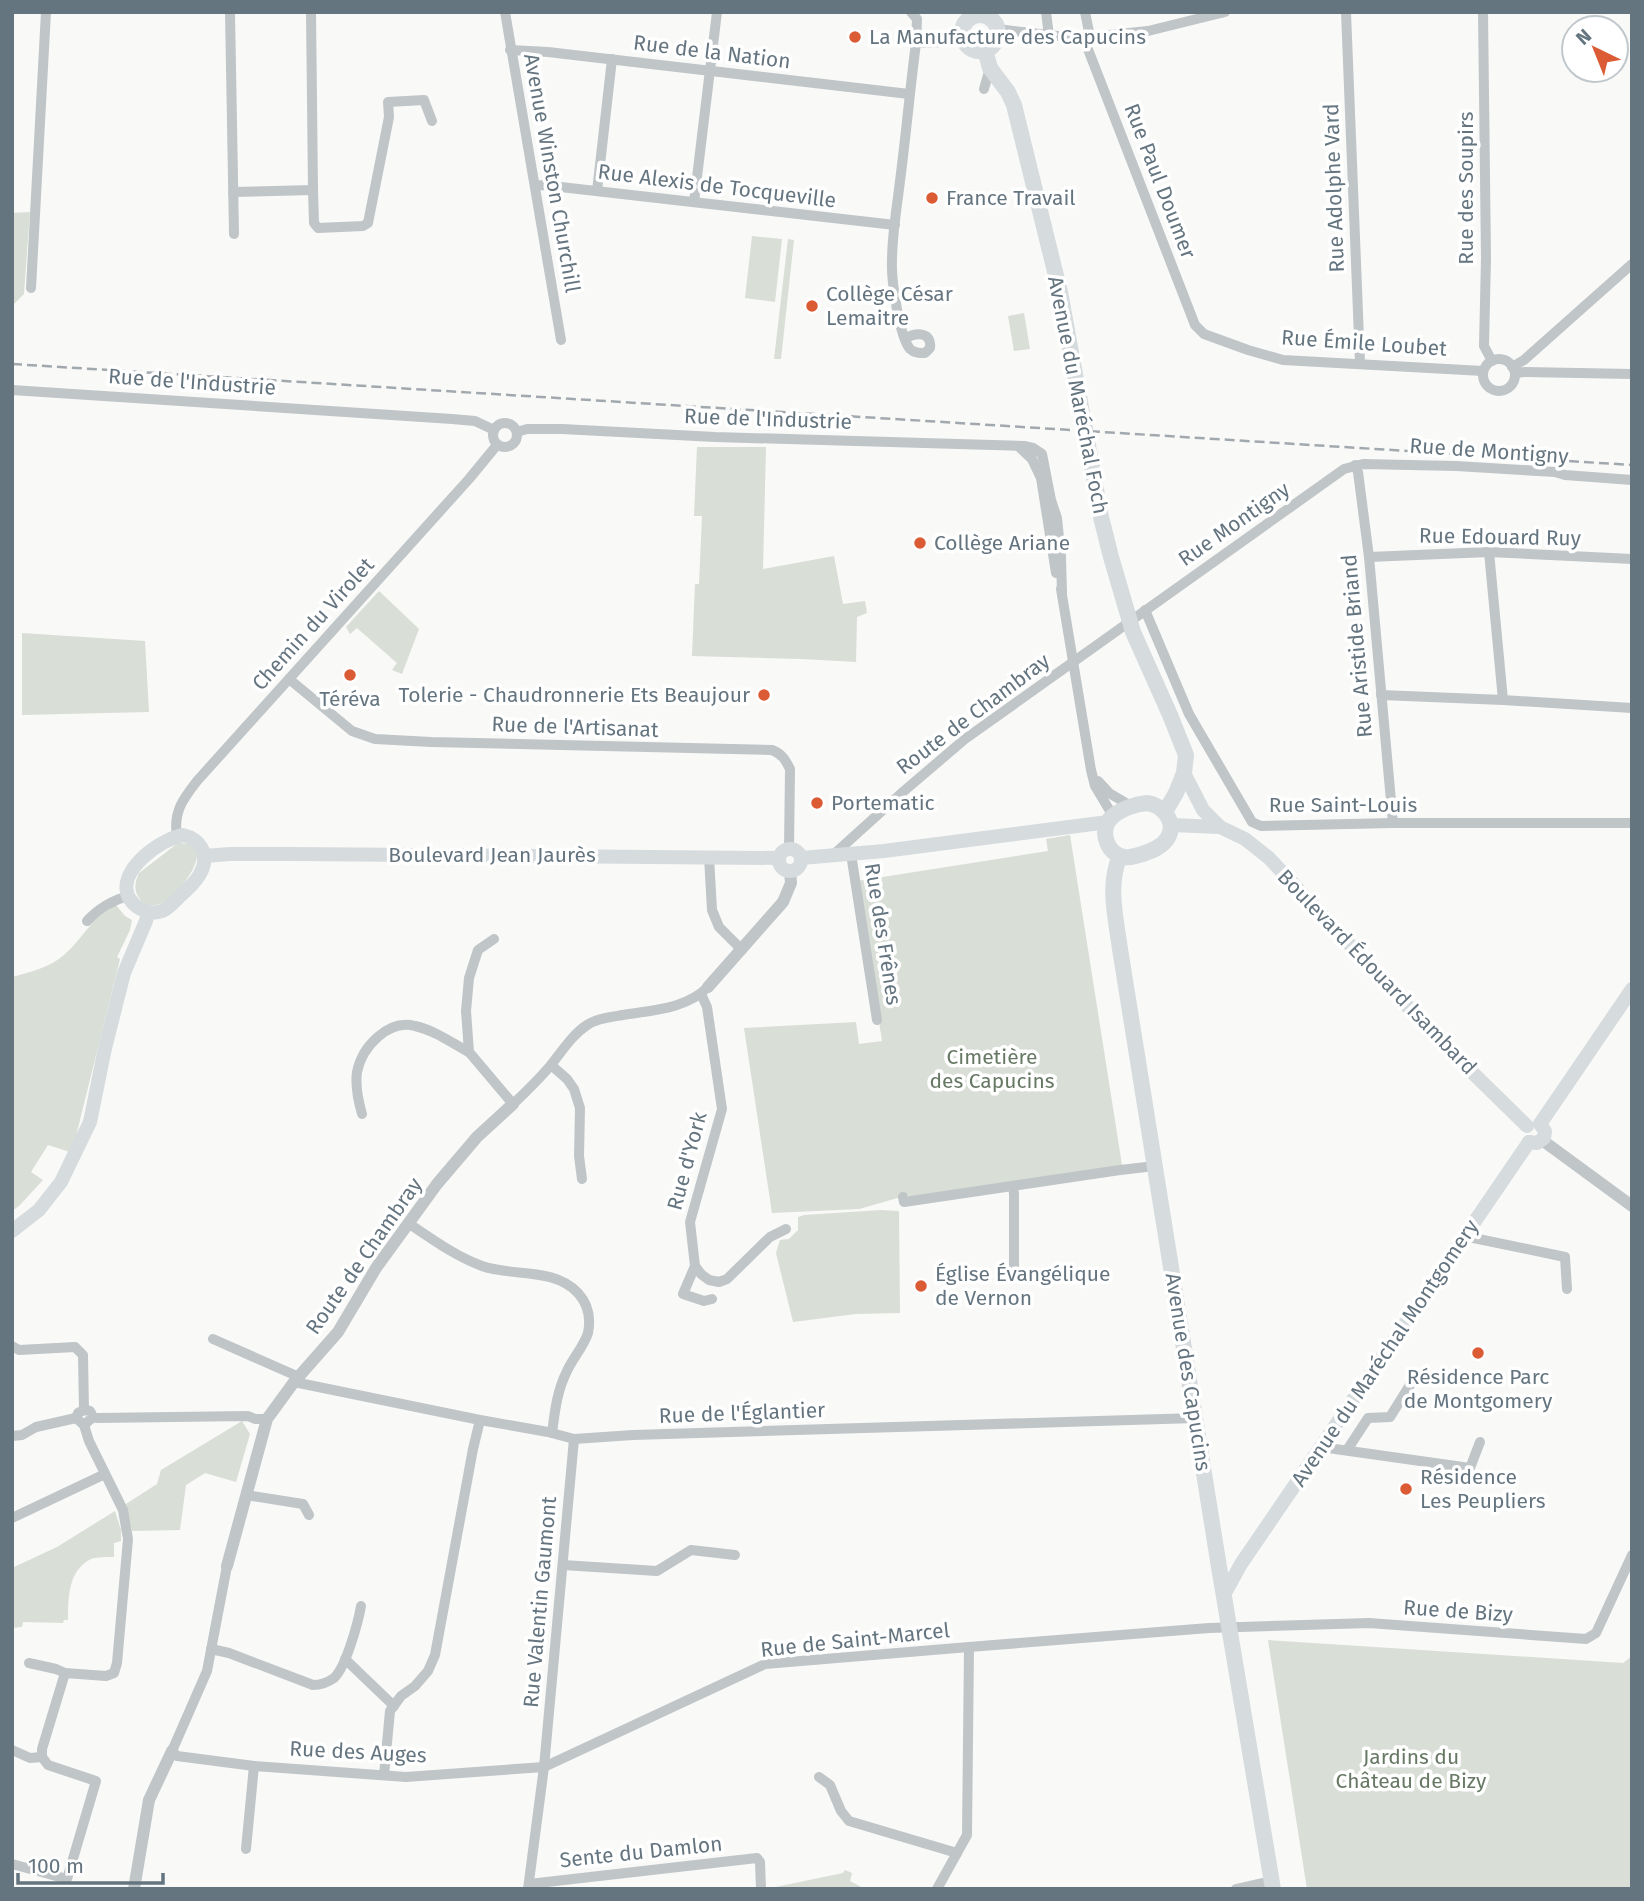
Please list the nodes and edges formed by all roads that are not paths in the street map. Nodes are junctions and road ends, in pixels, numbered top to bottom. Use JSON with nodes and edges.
{"nodes":[{"id":1,"x":46,"y":12,"type":"edge"},
{"id":2,"x":230,"y":12,"type":"edge"},
{"id":3,"x":311,"y":12,"type":"edge"},
{"id":4,"x":505,"y":12,"type":"edge"},
{"id":5,"x":717,"y":12,"type":"edge"},
{"id":6,"x":911,"y":12,"type":"edge"},
{"id":7,"x":1046,"y":12,"type":"edge"},
{"id":8,"x":1085,"y":12,"type":"edge"},
{"id":9,"x":1225,"y":12,"type":"edge"},
{"id":10,"x":1346,"y":12,"type":"edge"},
{"id":11,"x":1483,"y":12,"type":"edge"},
{"id":12,"x":1188,"y":17,"type":"edge"},
{"id":13,"x":970,"y":20,"type":"edge"},
{"id":14,"x":998,"y":29,"type":"junction"},
{"id":15,"x":1049,"y":36,"type":"junction"},
{"id":16,"x":1087,"y":38,"type":"junction"},
{"id":17,"x":916,"y":43,"type":"junction"},
{"id":18,"x":510,"y":50,"type":"junction"},
{"id":19,"x":985,"y":50,"type":"junction"},
{"id":20,"x":612,"y":59,"type":"junction"},
{"id":21,"x":709,"y":71,"type":"junction"},
{"id":22,"x":909,"y":94,"type":"junction"},
{"id":23,"x":432,"y":121,"type":"dead end"},
{"id":24,"x":535,"y":186,"type":"junction"},
{"id":25,"x":313,"y":190,"type":"junction"},
{"id":26,"x":597,"y":191,"type":"junction"},
{"id":27,"x":233,"y":192,"type":"junction"},
{"id":28,"x":694,"y":202,"type":"junction"},
{"id":29,"x":895,"y":225,"type":"junction"},
{"id":30,"x":234,"y":234,"type":"dead end"},
{"id":31,"x":1632,"y":264,"type":"edge"},
{"id":32,"x":31,"y":288,"type":"dead end"},
{"id":33,"x":1204,"y":334,"type":"joint"},
{"id":34,"x":906,"y":338,"type":"dead end"},
{"id":35,"x":561,"y":341,"type":"dead end"},
{"id":36,"x":1492,"y":361,"type":"junction"},
{"id":37,"x":1360,"y":363,"type":"junction"},
{"id":38,"x":1514,"y":370,"type":"junction"},
{"id":39,"x":1483,"y":371,"type":"junction"},
{"id":40,"x":1632,"y":374,"type":"edge"},
{"id":41,"x":12,"y":390,"type":"edge"},
{"id":42,"x":494,"y":430,"type":"junction"},
{"id":43,"x":517,"y":432,"type":"junction"},
{"id":44,"x":496,"y":445,"type":"junction"},
{"id":45,"x":1018,"y":446,"type":"junction"},
{"id":46,"x":1350,"y":467,"type":"junction"},
{"id":47,"x":1632,"y":480,"type":"edge"},
{"id":48,"x":1489,"y":552,"type":"junction"},
{"id":49,"x":1368,"y":557,"type":"junction"},
{"id":50,"x":1632,"y":559,"type":"edge"},
{"id":51,"x":1062,"y":594,"type":"junction"},
{"id":52,"x":1145,"y":610,"type":"junction"},
{"id":53,"x":1073,"y":662,"type":"junction"},
{"id":54,"x":289,"y":679,"type":"junction"},
{"id":55,"x":1381,"y":695,"type":"junction"},
{"id":56,"x":1503,"y":700,"type":"junction"},
{"id":57,"x":1632,"y":708,"type":"edge"},
{"id":58,"x":1180,"y":738,"type":"junction"},
{"id":59,"x":1091,"y":770,"type":"junction"},
{"id":60,"x":1184,"y":773,"type":"junction"},
{"id":61,"x":1147,"y":803,"type":"junction"},
{"id":62,"x":1131,"y":806,"type":"junction"},
{"id":63,"x":1168,"y":818,"type":"junction"},
{"id":64,"x":1110,"y":819,"type":"junction"},
{"id":65,"x":1393,"y":823,"type":"junction"},
{"id":66,"x":1632,"y":824,"type":"edge"},
{"id":67,"x":1220,"y":827,"type":"junction"},
{"id":68,"x":1072,"y":828,"type":"junction"},
{"id":69,"x":177,"y":836,"type":"junction"},
{"id":70,"x":1105,"y":839,"type":"junction"},
{"id":71,"x":789,"y":855,"type":"junction"},
{"id":72,"x":851,"y":855,"type":"junction"},
{"id":73,"x":204,"y":856,"type":"junction"},
{"id":74,"x":1120,"y":856,"type":"junction"},
{"id":75,"x":709,"y":857,"type":"junction"},
{"id":76,"x":832,"y":857,"type":"junction"},
{"id":77,"x":790,"y":871,"type":"joint"},
{"id":78,"x":128,"y":896,"type":"junction"},
{"id":79,"x":148,"y":912,"type":"junction"},
{"id":80,"x":87,"y":921,"type":"dead end"},
{"id":81,"x":494,"y":939,"type":"dead end"},
{"id":82,"x":742,"y":950,"type":"junction"},
{"id":83,"x":1632,"y":989,"type":"edge"},
{"id":84,"x":705,"y":990,"type":"junction"},
{"id":85,"x":877,"y":1020,"type":"dead end"},
{"id":86,"x":469,"y":1052,"type":"junction"},
{"id":87,"x":551,"y":1065,"type":"junction"},
{"id":88,"x":513,"y":1104,"type":"junction"},
{"id":89,"x":362,"y":1114,"type":"dead end"},
{"id":90,"x":1534,"y":1125,"type":"junction"},
{"id":91,"x":1536,"y":1141,"type":"junction"},
{"id":92,"x":1155,"y":1166,"type":"junction"},
{"id":93,"x":582,"y":1179,"type":"dead end"},
{"id":94,"x":1013,"y":1186,"type":"junction"},
{"id":95,"x":903,"y":1197,"type":"dead end"},
{"id":96,"x":1632,"y":1206,"type":"edge"},
{"id":97,"x":408,"y":1223,"type":"junction"},
{"id":98,"x":786,"y":1229,"type":"dead end"},
{"id":99,"x":12,"y":1231,"type":"edge"},
{"id":100,"x":1464,"y":1236,"type":"junction"},
{"id":101,"x":695,"y":1266,"type":"junction"},
{"id":102,"x":1014,"y":1274,"type":"dead end"},
{"id":103,"x":1567,"y":1289,"type":"dead end"},
{"id":104,"x":712,"y":1298,"type":"dead end"},
{"id":105,"x":213,"y":1339,"type":"dead end"},
{"id":106,"x":12,"y":1346,"type":"edge"},
{"id":107,"x":297,"y":1380,"type":"junction"},
{"id":108,"x":1410,"y":1385,"type":"dead end"},
{"id":109,"x":84,"y":1418,"type":"junction"},
{"id":110,"x":1196,"y":1418,"type":"junction"},
{"id":111,"x":267,"y":1419,"type":"junction"},
{"id":112,"x":480,"y":1420,"type":"junction"},
{"id":113,"x":552,"y":1433,"type":"junction"},
{"id":114,"x":12,"y":1436,"type":"edge"},
{"id":115,"x":574,"y":1439,"type":"junction"},
{"id":116,"x":1480,"y":1442,"type":"dead end"},
{"id":117,"x":1321,"y":1447,"type":"junction"},
{"id":118,"x":1347,"y":1450,"type":"junction"},
{"id":119,"x":105,"y":1474,"type":"junction"},
{"id":120,"x":246,"y":1495,"type":"junction"},
{"id":121,"x":309,"y":1515,"type":"dead end"},
{"id":122,"x":12,"y":1518,"type":"edge"},
{"id":123,"x":735,"y":1555,"type":"dead end"},
{"id":124,"x":1632,"y":1555,"type":"edge"},
{"id":125,"x":1241,"y":1564,"type":"junction"},
{"id":126,"x":563,"y":1565,"type":"junction"},
{"id":127,"x":227,"y":1566,"type":"joint"},
{"id":128,"x":1219,"y":1567,"type":"junction"},
{"id":129,"x":1629,"y":1570,"type":"edge"},
{"id":130,"x":1224,"y":1595,"type":"junction"},
{"id":131,"x":361,"y":1606,"type":"dead end"},
{"id":132,"x":1230,"y":1627,"type":"junction"},
{"id":133,"x":969,"y":1647,"type":"junction"},
{"id":134,"x":211,"y":1649,"type":"junction"},
{"id":135,"x":345,"y":1659,"type":"junction"},
{"id":136,"x":29,"y":1663,"type":"dead end"},
{"id":137,"x":65,"y":1673,"type":"junction"},
{"id":138,"x":394,"y":1706,"type":"junction"},
{"id":139,"x":12,"y":1751,"type":"edge"},
{"id":140,"x":172,"y":1751,"type":"junction"},
{"id":141,"x":41,"y":1757,"type":"junction"},
{"id":142,"x":254,"y":1766,"type":"junction"},
{"id":143,"x":544,"y":1767,"type":"junction"},
{"id":144,"x":384,"y":1775,"type":"junction"},
{"id":145,"x":819,"y":1777,"type":"dead end"},
{"id":146,"x":246,"y":1849,"type":"dead end"},
{"id":147,"x":957,"y":1853,"type":"junction"},
{"id":148,"x":12,"y":1864,"type":"edge"},
{"id":149,"x":1272,"y":1885,"type":"edge"},
{"id":150,"x":529,"y":1886,"type":"edge"},
{"id":151,"x":761,"y":1888,"type":"edge"},
{"id":152,"x":134,"y":1889,"type":"edge"},
{"id":153,"x":937,"y":1889,"type":"edge"},
{"id":154,"x":1236,"y":1889,"type":"edge"}],
"edges":[{"from":1,"to":32,"type":"street"},
{"from":2,"to":27,"type":"street"},
{"from":3,"to":25,"type":"street"},
{"from":4,"to":18,"type":"street","name":"Avenue Winston Churchill"},
{"from":5,"to":21,"type":"street"},
{"from":6,"to":17,"type":"street"},
{"from":7,"to":15,"type":"street"},
{"from":8,"to":16,"type":"street","name":"Rue Paul Doumer"},
{"from":9,"to":12,"type":"street"},
{"from":10,"to":37,"type":"street","name":"Rue Adolphe Vard"},
{"from":11,"to":36,"type":"street","name":"Rue des Soupirs"},
{"from":12,"to":16,"type":"street"},
{"from":13,"to":14,"type":"main road"},
{"from":13,"to":17,"type":"street"},
{"from":13,"to":19,"type":"main road"},
{"from":14,"to":15,"type":"street"},
{"from":14,"to":19,"type":"main road"},
{"from":15,"to":16,"type":"street"},
{"from":16,"to":33,"type":"street","name":"Rue Paul Doumer"},
{"from":17,"to":22,"type":"street"},
{"from":18,"to":20,"type":"street","name":"Rue de la Nation"},
{"from":18,"to":24,"type":"street","name":"Avenue Winston Churchill"},
{"from":19,"to":58,"type":"main road","name":"Avenue du Maréchal Foch"},
{"from":20,"to":21,"type":"street","name":"Rue de la Nation"},
{"from":20,"to":26,"type":"street"},
{"from":21,"to":22,"type":"street","name":"Rue de la Nation"},
{"from":21,"to":28,"type":"street"},
{"from":22,"to":29,"type":"street"},
{"from":23,"to":25,"type":"street"},
{"from":24,"to":26,"type":"street","name":"Rue Alexis de Tocqueville"},
{"from":24,"to":35,"type":"street","name":"Avenue Winston Churchill"},
{"from":25,"to":27,"type":"street"},
{"from":26,"to":28,"type":"street","name":"Rue Alexis de Tocqueville"},
{"from":27,"to":30,"type":"street"},
{"from":28,"to":29,"type":"street","name":"Rue Alexis de Tocqueville"},
{"from":29,"to":34,"type":"street"},
{"from":31,"to":38,"type":"street"},
{"from":33,"to":37,"type":"street","name":"Rue Émile Loubet"},
{"from":36,"to":38,"type":"street"},
{"from":36,"to":39,"type":"street"},
{"from":37,"to":39,"type":"street","name":"Rue Émile Loubet"},
{"from":38,"to":39,"type":"street"},
{"from":38,"to":40,"type":"street"},
{"from":41,"to":42,"type":"street","name":"Rue de l'Industrie"},
{"from":42,"to":43,"type":"street"},
{"from":42,"to":44,"type":"street"},
{"from":43,"to":44,"type":"street"},
{"from":43,"to":45,"type":"street","name":"Rue de l'Industrie"},
{"from":44,"to":54,"type":"street","name":"Chemin du Virolet"},
{"from":45,"to":51,"type":"street"},
{"from":45,"to":51,"type":"street","name":"Rue de l'Industrie"},
{"from":46,"to":47,"type":"street","name":"Rue de Montigny"},
{"from":46,"to":49,"type":"street","name":"Rue Aristide Briand"},
{"from":46,"to":52,"type":"street","name":"Rue Montigny"},
{"from":48,"to":49,"type":"street","name":"Rue Edouard Ruy"},
{"from":48,"to":50,"type":"street","name":"Rue Edouard Ruy"},
{"from":48,"to":56,"type":"street"},
{"from":49,"to":55,"type":"street","name":"Rue Aristide Briand"},
{"from":51,"to":53,"type":"street"},
{"from":52,"to":53,"type":"street","name":"Route de Chambray"},
{"from":52,"to":65,"type":"street","name":"Rue Saint-Louis"},
{"from":53,"to":59,"type":"street"},
{"from":53,"to":76,"type":"street","name":"Route de Chambray"},
{"from":54,"to":69,"type":"street","name":"Chemin du Virolet"},
{"from":54,"to":71,"type":"street","name":"Rue de l'Artisanat"},
{"from":55,"to":56,"type":"street"},
{"from":55,"to":65,"type":"street","name":"Rue Aristide Briand"},
{"from":56,"to":57,"type":"street"},
{"from":58,"to":60,"type":"main road","name":"Avenue du Maréchal Foch"},
{"from":58,"to":61,"type":"main road"},
{"from":59,"to":62,"type":"street"},
{"from":59,"to":64,"type":"street"},
{"from":60,"to":63,"type":"main road"},
{"from":60,"to":67,"type":"main road","name":"Boulevard Édouard Isambard"},
{"from":61,"to":62,"type":"main road"},
{"from":61,"to":63,"type":"main road"},
{"from":62,"to":64,"type":"main road"},
{"from":63,"to":67,"type":"main road","name":"Boulevard Édouard Isambard"},
{"from":63,"to":74,"type":"main road"},
{"from":64,"to":68,"type":"main road","name":"Boulevard Jean Jaurès"},
{"from":64,"to":70,"type":"main road"},
{"from":65,"to":66,"type":"street","name":"Rue Saint-Louis"},
{"from":67,"to":90,"type":"main road","name":"Boulevard Édouard Isambard"},
{"from":68,"to":70,"type":"main road","name":"Boulevard Jean Jaurès"},
{"from":68,"to":72,"type":"main road","name":"Boulevard Jean Jaurès"},
{"from":69,"to":73,"type":"main road"},
{"from":69,"to":78,"type":"main road"},
{"from":70,"to":74,"type":"main road"},
{"from":71,"to":75,"type":"main road","name":"Boulevard Jean Jaurès"},
{"from":71,"to":76,"type":"main road","name":"Boulevard Jean Jaurès"},
{"from":71,"to":77,"type":"main road"},
{"from":72,"to":76,"type":"main road","name":"Boulevard Jean Jaurès"},
{"from":72,"to":85,"type":"street","name":"Rue des Frênes"},
{"from":73,"to":75,"type":"main road","name":"Boulevard Jean Jaurès"},
{"from":73,"to":79,"type":"main road"},
{"from":74,"to":92,"type":"main road","name":"Avenue des Capucins"},
{"from":75,"to":82,"type":"street"},
{"from":77,"to":82,"type":"street","name":"Route de Chambray"},
{"from":78,"to":79,"type":"main road"},
{"from":78,"to":80,"type":"street"},
{"from":79,"to":99,"type":"main road"},
{"from":81,"to":86,"type":"street"},
{"from":82,"to":84,"type":"street","name":"Route de Chambray"},
{"from":83,"to":90,"type":"main road"},
{"from":84,"to":87,"type":"street","name":"Route de Chambray"},
{"from":84,"to":101,"type":"street","name":"Rue d'York"},
{"from":86,"to":88,"type":"street"},
{"from":86,"to":89,"type":"street"},
{"from":87,"to":88,"type":"street","name":"Route de Chambray"},
{"from":87,"to":93,"type":"street"},
{"from":88,"to":97,"type":"street","name":"Route de Chambray"},
{"from":90,"to":91,"type":"main road"},
{"from":91,"to":96,"type":"street"},
{"from":91,"to":100,"type":"main road","name":"Avenue du Maréchal Montgomery"},
{"from":92,"to":94,"type":"street"},
{"from":92,"to":110,"type":"main road","name":"Avenue des Capucins"},
{"from":94,"to":95,"type":"street"},
{"from":94,"to":102,"type":"street"},
{"from":97,"to":107,"type":"street","name":"Route de Chambray"},
{"from":97,"to":113,"type":"street"},
{"from":98,"to":101,"type":"street"},
{"from":100,"to":103,"type":"street"},
{"from":100,"to":117,"type":"main road","name":"Avenue du Maréchal Montgomery"},
{"from":101,"to":104,"type":"street"},
{"from":105,"to":107,"type":"street","name":"Rue de l'Églantier"},
{"from":106,"to":109,"type":"street"},
{"from":107,"to":111,"type":"street","name":"Route de Chambray"},
{"from":107,"to":112,"type":"street","name":"Rue de l'Églantier"},
{"from":108,"to":118,"type":"street"},
{"from":109,"to":111,"type":"street"},
{"from":109,"to":114,"type":"street"},
{"from":109,"to":119,"type":"street"},
{"from":110,"to":115,"type":"street","name":"Rue de l'Églantier"},
{"from":110,"to":128,"type":"main road","name":"Avenue des Capucins"},
{"from":111,"to":120,"type":"street","name":"Route de Chambray"},
{"from":112,"to":113,"type":"street","name":"Rue de l'Églantier"},
{"from":112,"to":138,"type":"street"},
{"from":113,"to":115,"type":"street","name":"Rue de l'Églantier"},
{"from":115,"to":126,"type":"street","name":"Rue Valentin Gaumont"},
{"from":116,"to":118,"type":"street"},
{"from":117,"to":118,"type":"street"},
{"from":117,"to":125,"type":"main road","name":"Avenue du Maréchal Montgomery"},
{"from":119,"to":122,"type":"street"},
{"from":119,"to":137,"type":"street"},
{"from":120,"to":121,"type":"street"},
{"from":120,"to":127,"type":"street","name":"Route de Chambray"},
{"from":123,"to":126,"type":"street"},
{"from":124,"to":129,"type":"street","name":"Rue de Bizy"},
{"from":125,"to":128,"type":"main road"},
{"from":125,"to":130,"type":"main road","name":"Avenue du Maréchal Montgomery"},
{"from":126,"to":143,"type":"street","name":"Rue Valentin Gaumont"},
{"from":127,"to":134,"type":"street","name":"Route de Chambray"},
{"from":128,"to":130,"type":"main road","name":"Avenue des Capucins"},
{"from":129,"to":132,"type":"street","name":"Rue de Bizy"},
{"from":130,"to":132,"type":"main road","name":"Avenue des Capucins"},
{"from":131,"to":135,"type":"street"},
{"from":132,"to":133,"type":"street","name":"Rue de Saint-Marcel"},
{"from":132,"to":149,"type":"main road","name":"Avenue des Capucins"},
{"from":133,"to":143,"type":"street","name":"Rue de Saint-Marcel"},
{"from":133,"to":147,"type":"street"},
{"from":134,"to":135,"type":"street"},
{"from":134,"to":140,"type":"street","name":"Route de Chambray"},
{"from":135,"to":138,"type":"street"},
{"from":136,"to":137,"type":"street"},
{"from":137,"to":141,"type":"street"},
{"from":138,"to":144,"type":"street"},
{"from":139,"to":141,"type":"street"},
{"from":140,"to":142,"type":"street","name":"Rue des Auges"},
{"from":140,"to":152,"type":"street","name":"Route de Chambray"},
{"from":141,"to":148,"type":"street"},
{"from":142,"to":144,"type":"street","name":"Rue des Auges"},
{"from":142,"to":146,"type":"street"},
{"from":143,"to":144,"type":"street","name":"Rue des Auges"},
{"from":143,"to":150,"type":"street"},
{"from":145,"to":147,"type":"street"},
{"from":147,"to":153,"type":"street"},
{"from":149,"to":154,"type":"street"},
{"from":150,"to":151,"type":"street","name":"Sente du Damlon"}]}
